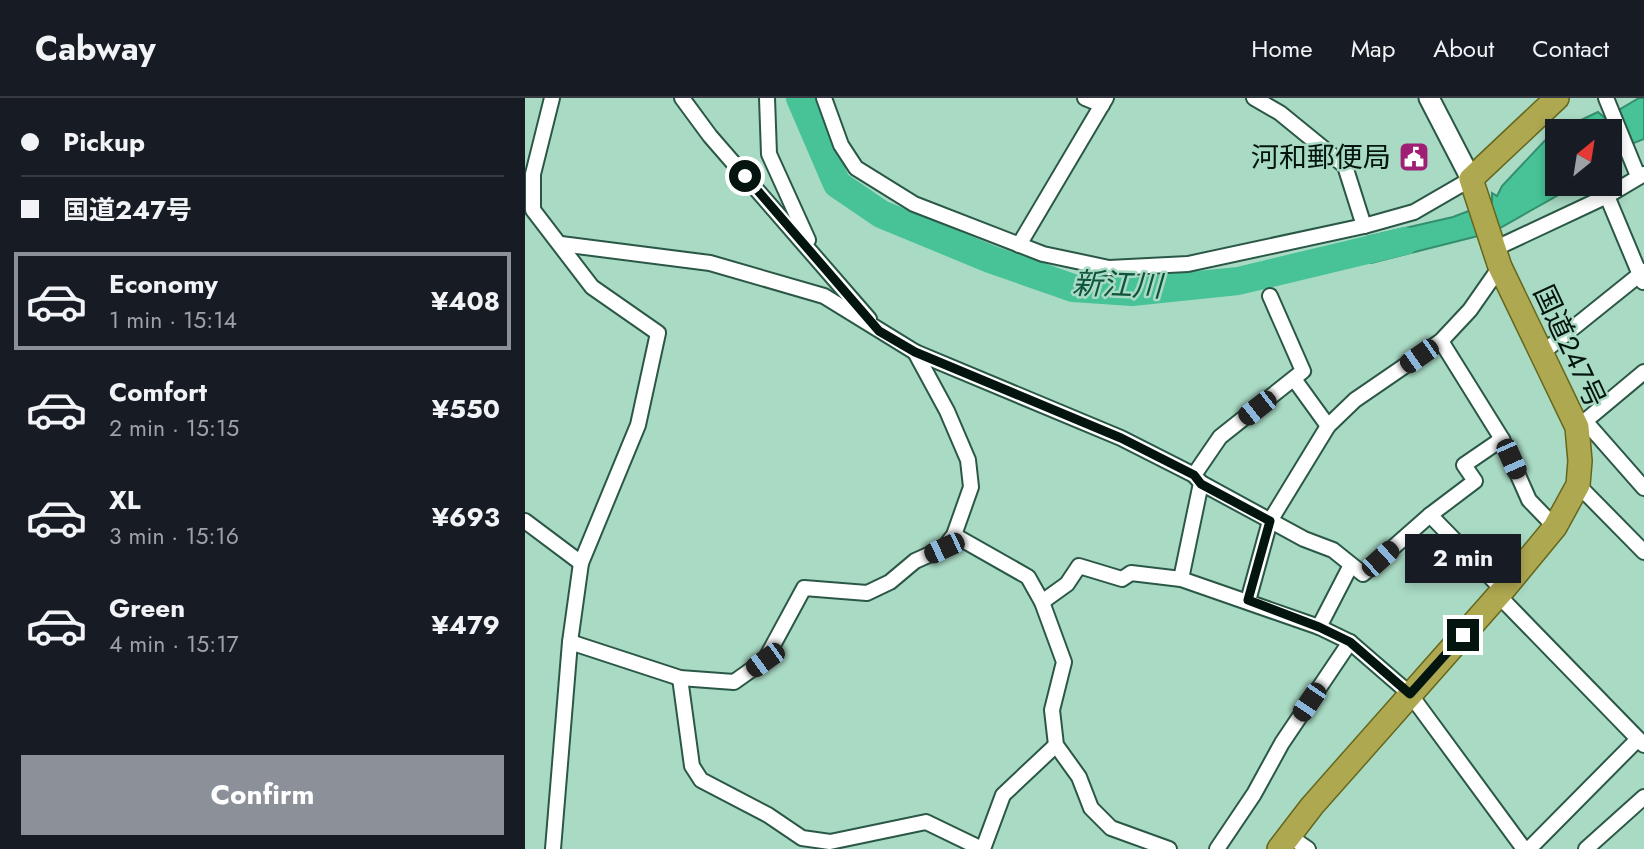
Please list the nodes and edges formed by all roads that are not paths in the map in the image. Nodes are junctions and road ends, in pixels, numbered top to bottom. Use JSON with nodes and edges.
{"nodes":[{"id":1,"x":552,"y":98,"type":"edge"},
{"id":2,"x":682,"y":98,"type":"edge"},
{"id":3,"x":767,"y":98,"type":"edge"},
{"id":4,"x":824,"y":98,"type":"edge"},
{"id":5,"x":1085,"y":98,"type":"edge"},
{"id":6,"x":1254,"y":98,"type":"edge"},
{"id":7,"x":1429,"y":98,"type":"edge"},
{"id":8,"x":1557,"y":98,"type":"edge"},
{"id":9,"x":1606,"y":98,"type":"edge"},
{"id":10,"x":1104,"y":102,"type":"edge"},
{"id":11,"x":1641,"y":175,"type":"edge"},
{"id":12,"x":1474,"y":186,"type":"junction"},
{"id":13,"x":1622,"y":187,"type":"edge"},
{"id":14,"x":1607,"y":196,"type":"joint"},
{"id":15,"x":529,"y":211,"type":"edge"},
{"id":16,"x":1364,"y":226,"type":"junction"},
{"id":17,"x":561,"y":244,"type":"junction"},
{"id":18,"x":1019,"y":245,"type":"junction"},
{"id":19,"x":1495,"y":252,"type":"junction"},
{"id":20,"x":815,"y":254,"type":"junction"},
{"id":21,"x":1643,"y":277,"type":"edge"},
{"id":22,"x":1270,"y":296,"type":"dead end"},
{"id":23,"x":879,"y":331,"type":"junction"},
{"id":24,"x":1441,"y":341,"type":"junction"},
{"id":25,"x":915,"y":352,"type":"junction"},
{"id":26,"x":1542,"y":354,"type":"junction"},
{"id":27,"x":1644,"y":372,"type":"edge"},
{"id":28,"x":1294,"y":379,"type":"junction"},
{"id":29,"x":1581,"y":424,"type":"junction"},
{"id":30,"x":1328,"y":426,"type":"junction"},
{"id":31,"x":1502,"y":439,"type":"junction"},
{"id":32,"x":1198,"y":479,"type":"junction"},
{"id":33,"x":1578,"y":485,"type":"junction"},
{"id":34,"x":1644,"y":488,"type":"edge"},
{"id":35,"x":1430,"y":515,"type":"junction"},
{"id":36,"x":525,"y":521,"type":"edge"},
{"id":37,"x":1270,"y":521,"type":"junction"},
{"id":38,"x":1555,"y":527,"type":"junction"},
{"id":39,"x":954,"y":535,"type":"junction"},
{"id":40,"x":1644,"y":552,"type":"edge"},
{"id":41,"x":581,"y":563,"type":"junction"},
{"id":42,"x":1351,"y":565,"type":"junction"},
{"id":43,"x":1181,"y":579,"type":"junction"},
{"id":44,"x":1501,"y":593,"type":"junction"},
{"id":45,"x":1248,"y":600,"type":"junction"},
{"id":46,"x":1042,"y":602,"type":"junction"},
{"id":47,"x":1319,"y":627,"type":"junction"},
{"id":48,"x":570,"y":642,"type":"junction"},
{"id":49,"x":1350,"y":642,"type":"junction"},
{"id":50,"x":680,"y":678,"type":"junction"},
{"id":51,"x":1410,"y":694,"type":"junction"},
{"id":52,"x":1641,"y":742,"type":"edge"},
{"id":53,"x":1056,"y":745,"type":"junction"},
{"id":54,"x":1644,"y":797,"type":"edge"},
{"id":55,"x":1284,"y":842,"type":"edge"},
{"id":56,"x":553,"y":849,"type":"edge"},
{"id":57,"x":983,"y":849,"type":"edge"},
{"id":58,"x":1169,"y":849,"type":"edge"},
{"id":59,"x":1217,"y":849,"type":"edge"},
{"id":60,"x":1308,"y":849,"type":"edge"},
{"id":61,"x":1526,"y":849,"type":"edge"},
{"id":62,"x":1586,"y":849,"type":"edge"}],
"edges":[{"from":1,"to":15,"type":"street"},
{"from":2,"to":20,"type":"street"},
{"from":3,"to":20,"type":"street"},
{"from":4,"to":18,"type":"street"},
{"from":5,"to":10,"type":"street"},
{"from":6,"to":16,"type":"street"},
{"from":7,"to":12,"type":"main road"},
{"from":8,"to":12,"type":"highway"},
{"from":9,"to":11,"type":"street"},
{"from":10,"to":18,"type":"street"},
{"from":11,"to":13,"type":"street"},
{"from":12,"to":16,"type":"street"},
{"from":12,"to":19,"type":"highway","name":"国道247号"},
{"from":14,"to":19,"type":"street"},
{"from":14,"to":21,"type":"street"},
{"from":15,"to":17,"type":"street"},
{"from":16,"to":18,"type":"street"},
{"from":17,"to":23,"type":"street"},
{"from":17,"to":41,"type":"street"},
{"from":19,"to":24,"type":"street"},
{"from":19,"to":26,"type":"highway","name":"国道247号"},
{"from":20,"to":23,"type":"street"},
{"from":21,"to":26,"type":"street"},
{"from":22,"to":28,"type":"street"},
{"from":23,"to":25,"type":"street"},
{"from":24,"to":30,"type":"street"},
{"from":24,"to":31,"type":"street"},
{"from":25,"to":32,"type":"street"},
{"from":25,"to":39,"type":"street"},
{"from":26,"to":29,"type":"highway","name":"国道247号"},
{"from":27,"to":29,"type":"street"},
{"from":28,"to":30,"type":"street"},
{"from":28,"to":32,"type":"street"},
{"from":29,"to":33,"type":"highway","name":"国道247号"},
{"from":29,"to":34,"type":"street"},
{"from":30,"to":37,"type":"street"},
{"from":31,"to":35,"type":"street"},
{"from":31,"to":38,"type":"street"},
{"from":32,"to":37,"type":"street"},
{"from":32,"to":43,"type":"street"},
{"from":33,"to":38,"type":"highway","name":"国道247号"},
{"from":33,"to":40,"type":"street"},
{"from":35,"to":42,"type":"street"},
{"from":35,"to":44,"type":"street"},
{"from":36,"to":41,"type":"street"},
{"from":37,"to":42,"type":"street"},
{"from":37,"to":45,"type":"street"},
{"from":38,"to":44,"type":"highway","name":"国道247号"},
{"from":39,"to":46,"type":"street"},
{"from":39,"to":50,"type":"street"},
{"from":41,"to":48,"type":"street"},
{"from":42,"to":47,"type":"street"},
{"from":43,"to":45,"type":"street"},
{"from":43,"to":46,"type":"street"},
{"from":44,"to":51,"type":"highway","name":"国道247号"},
{"from":44,"to":52,"type":"street"},
{"from":45,"to":47,"type":"street"},
{"from":46,"to":53,"type":"street"},
{"from":47,"to":49,"type":"street"},
{"from":48,"to":50,"type":"street"},
{"from":48,"to":56,"type":"street"},
{"from":49,"to":51,"type":"street"},
{"from":49,"to":59,"type":"street"},
{"from":50,"to":57,"type":"street"},
{"from":51,"to":55,"type":"highway","name":"国道247号"},
{"from":51,"to":61,"type":"street"},
{"from":52,"to":61,"type":"street"},
{"from":53,"to":57,"type":"street"},
{"from":53,"to":58,"type":"street"},
{"from":54,"to":62,"type":"street"},
{"from":55,"to":60,"type":"street"}]}
